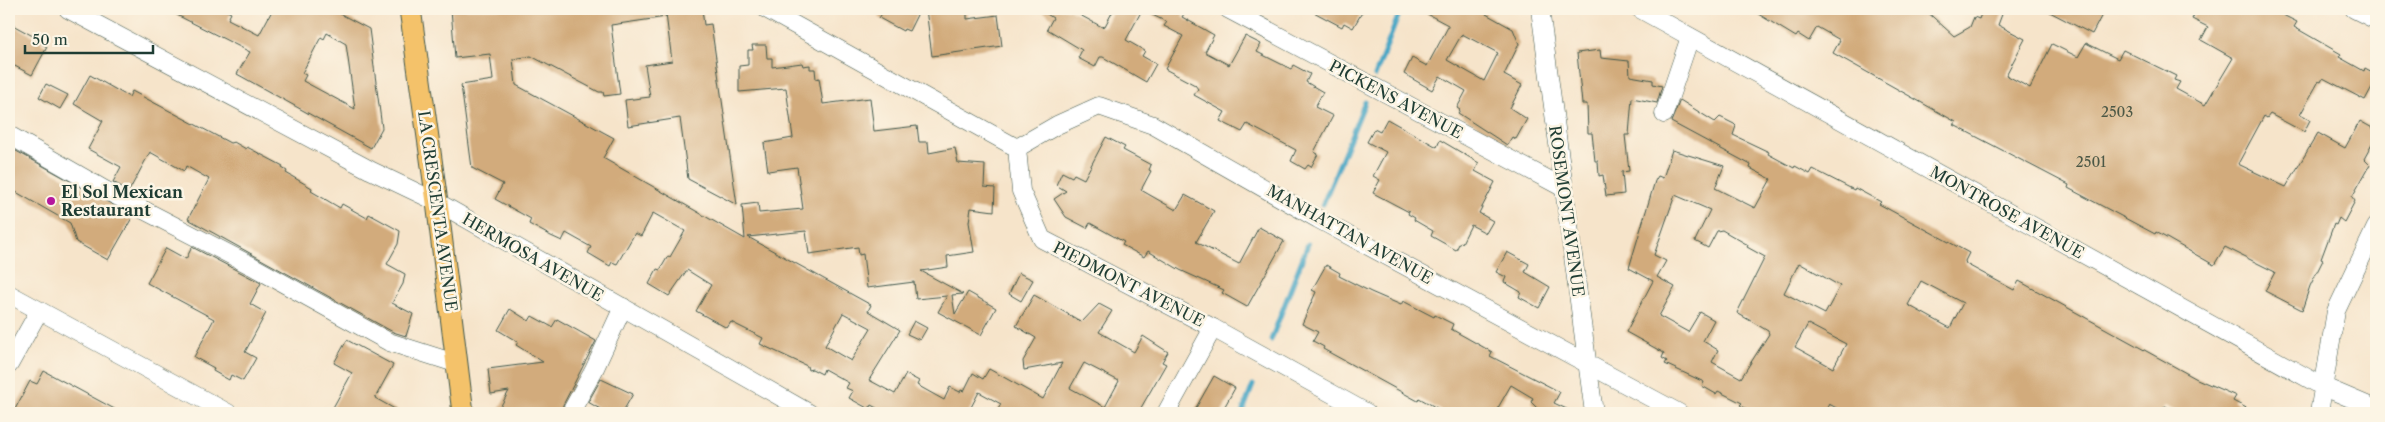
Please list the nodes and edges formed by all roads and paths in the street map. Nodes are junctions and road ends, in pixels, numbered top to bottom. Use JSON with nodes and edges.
{"nodes":[{"id":1,"x":68,"y":9,"type":"edge"},
{"id":2,"x":410,"y":9,"type":"edge"},
{"id":3,"x":766,"y":9,"type":"edge"},
{"id":4,"x":1228,"y":9,"type":"edge"},
{"id":5,"x":1540,"y":9,"type":"edge"},
{"id":6,"x":1640,"y":9,"type":"edge"},
{"id":7,"x":2354,"y":9,"type":"edge"},
{"id":8,"x":2376,"y":20,"type":"edge"},
{"id":9,"x":1690,"y":37,"type":"junction"},
{"id":10,"x":1664,"y":114,"type":"dead end"},
{"id":11,"x":9,"y":135,"type":"edge"},
{"id":12,"x":1017,"y":148,"type":"junction"},
{"id":13,"x":1564,"y":188,"type":"junction"},
{"id":14,"x":437,"y":202,"type":"junction"},
{"id":15,"x":2376,"y":227,"type":"edge"},
{"id":16,"x":9,"y":294,"type":"edge"},
{"id":17,"x":623,"y":308,"type":"junction"},
{"id":18,"x":39,"y":311,"type":"junction"},
{"id":19,"x":1213,"y":328,"type":"junction"},
{"id":20,"x":1587,"y":363,"type":"junction"},
{"id":21,"x":458,"y":364,"type":"junction"},
{"id":22,"x":9,"y":366,"type":"edge"},
{"id":23,"x":2322,"y":386,"type":"junction"},
{"id":24,"x":2376,"y":409,"type":"edge"},
{"id":25,"x":572,"y":410,"type":"dead end"},
{"id":26,"x":228,"y":413,"type":"edge"},
{"id":27,"x":463,"y":413,"type":"edge"},
{"id":28,"x":809,"y":413,"type":"edge"},
{"id":29,"x":1166,"y":413,"type":"edge"},
{"id":30,"x":1367,"y":413,"type":"edge"},
{"id":31,"x":1594,"y":413,"type":"edge"},
{"id":32,"x":1679,"y":413,"type":"edge"},
{"id":33,"x":2319,"y":413,"type":"edge"}],
"edges":[{"from":1,"to":14,"type":"street","name":"HERMOSA AVENUE"},
{"from":2,"to":14,"type":"main road","name":"LA CRESCENTA AVENUE"},
{"from":3,"to":12,"type":"street"},
{"from":4,"to":13,"type":"street","name":"PICKENS AVENUE"},
{"from":5,"to":13,"type":"street","name":"ROSEMONT AVENUE"},
{"from":6,"to":9,"type":"street","name":"MONTROSE AVENUE"},
{"from":7,"to":8,"type":"street"},
{"from":9,"to":10,"type":"street"},
{"from":9,"to":23,"type":"street","name":"MONTROSE AVENUE"},
{"from":11,"to":21,"type":"street"},
{"from":12,"to":19,"type":"street","name":"PIEDMONT AVENUE"},
{"from":12,"to":20,"type":"street","name":"MANHATTAN AVENUE"},
{"from":13,"to":20,"type":"street","name":"ROSEMONT AVENUE"},
{"from":14,"to":17,"type":"street","name":"HERMOSA AVENUE"},
{"from":14,"to":21,"type":"main road","name":"LA CRESCENTA AVENUE"},
{"from":15,"to":23,"type":"street"},
{"from":16,"to":18,"type":"street"},
{"from":17,"to":25,"type":"street"},
{"from":17,"to":28,"type":"street","name":"HERMOSA AVENUE"},
{"from":18,"to":22,"type":"street"},
{"from":18,"to":26,"type":"street"},
{"from":19,"to":29,"type":"street"},
{"from":19,"to":30,"type":"street","name":"PIEDMONT AVENUE"},
{"from":20,"to":31,"type":"street","name":"ROSEMONT AVENUE"},
{"from":20,"to":32,"type":"street","name":"MANHATTAN AVENUE"},
{"from":21,"to":27,"type":"main road","name":"LA CRESCENTA AVENUE"},
{"from":23,"to":24,"type":"street","name":"MONTROSE AVENUE"},
{"from":23,"to":33,"type":"street"}]}
